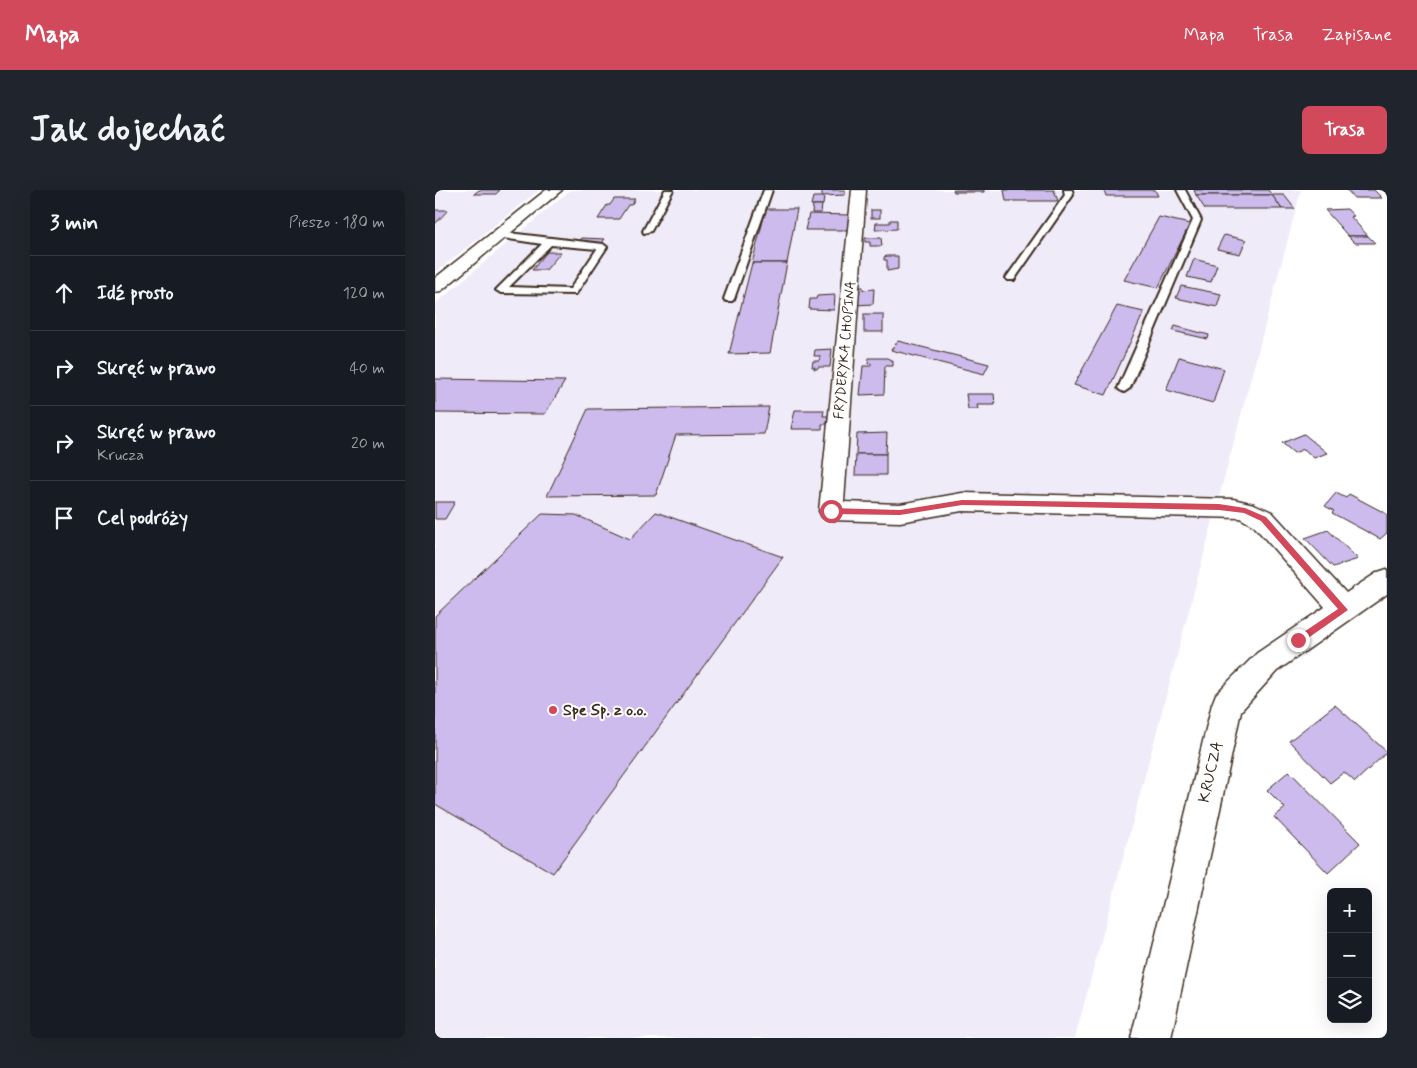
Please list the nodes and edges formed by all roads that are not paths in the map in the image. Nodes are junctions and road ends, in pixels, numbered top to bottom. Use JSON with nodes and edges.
{"nodes":[{"id":1,"x":555,"y":190,"type":"edge"},
{"id":2,"x":669,"y":190,"type":"edge"},
{"id":3,"x":768,"y":190,"type":"edge"},
{"id":4,"x":859,"y":190,"type":"edge"},
{"id":5,"x":1068,"y":190,"type":"edge"},
{"id":6,"x":1181,"y":190,"type":"edge"},
{"id":7,"x":647,"y":231,"type":"dead end"},
{"id":8,"x":499,"y":235,"type":"junction"},
{"id":9,"x":549,"y":242,"type":"junction"},
{"id":10,"x":1011,"y":278,"type":"dead end"},
{"id":11,"x":435,"y":287,"type":"edge"},
{"id":12,"x":729,"y":299,"type":"dead end"},
{"id":13,"x":1124,"y":388,"type":"dead end"},
{"id":14,"x":1387,"y":580,"type":"edge"},
{"id":15,"x":1344,"y":610,"type":"junction"},
{"id":16,"x":1151,"y":1038,"type":"edge"}],
"edges":[{"from":1,"to":8,"type":"street"},
{"from":2,"to":7,"type":"lane"},
{"from":3,"to":12,"type":"lane"},
{"from":4,"to":15,"type":"street","name":"FRYDERYKA CHOPINA"},
{"from":5,"to":10,"type":"lane"},
{"from":6,"to":13,"type":"lane"},
{"from":8,"to":9,"type":"lane"},
{"from":8,"to":11,"type":"street"},
{"from":9,"to":9,"type":"lane"},
{"from":14,"to":15,"type":"street","name":"KRUCZA"},
{"from":15,"to":16,"type":"street","name":"KRUCZA"}]}
